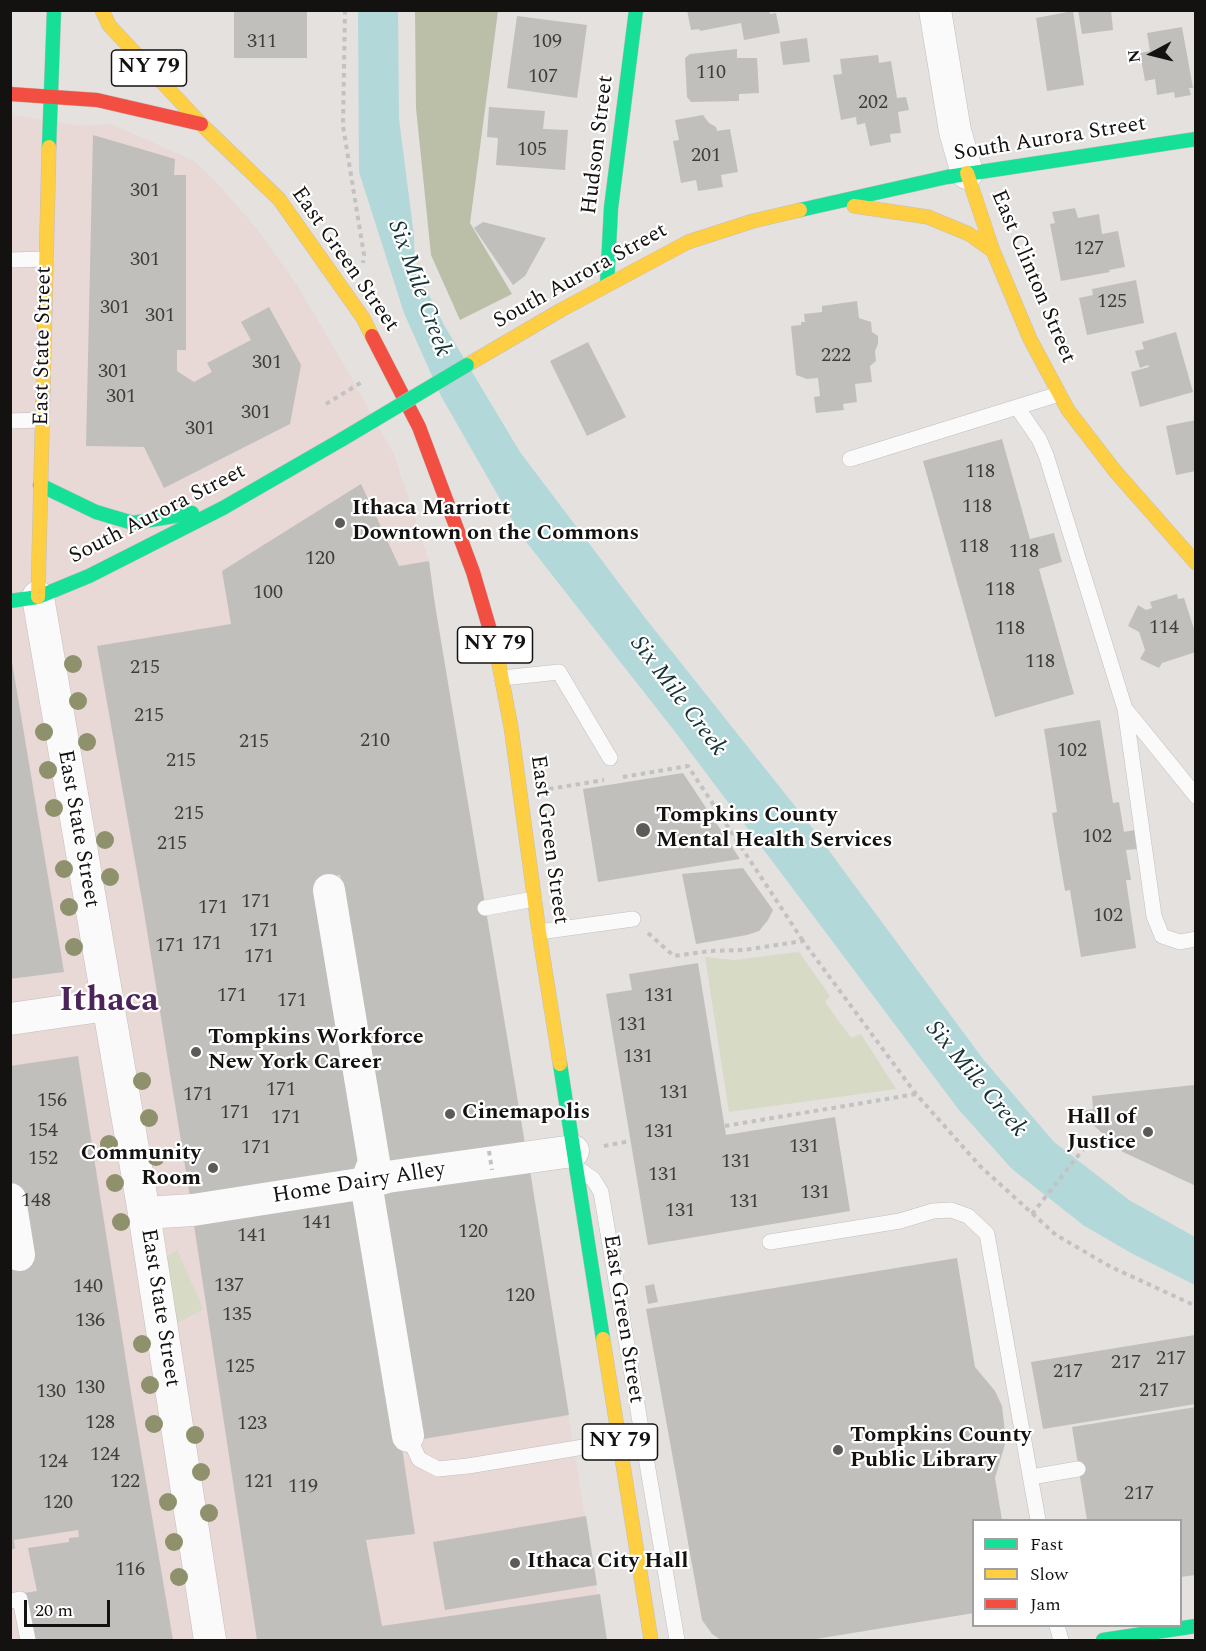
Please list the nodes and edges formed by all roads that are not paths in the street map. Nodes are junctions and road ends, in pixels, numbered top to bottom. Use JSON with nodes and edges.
{"nodes":[{"id":1,"x":54,"y":10,"type":"edge"},
{"id":2,"x":102,"y":10,"type":"edge"},
{"id":3,"x":636,"y":10,"type":"edge"},
{"id":4,"x":935,"y":10,"type":"edge"},
{"id":5,"x":10,"y":94,"type":"edge"},
{"id":6,"x":52,"y":97,"type":"junction"},
{"id":7,"x":201,"y":124,"type":"junction"},
{"id":8,"x":1196,"y":139,"type":"edge"},
{"id":9,"x":968,"y":173,"type":"junction"},
{"id":10,"x":832,"y":203,"type":"junction"},
{"id":11,"x":993,"y":251,"type":"junction"},
{"id":12,"x":45,"y":259,"type":"junction"},
{"id":13,"x":10,"y":260,"type":"edge"},
{"id":14,"x":607,"y":285,"type":"junction"},
{"id":15,"x":1059,"y":394,"type":"junction"},
{"id":16,"x":1017,"y":407,"type":"junction"},
{"id":17,"x":42,"y":420,"type":"junction"},
{"id":18,"x":10,"y":421,"type":"edge"},
{"id":19,"x":850,"y":459,"type":"dead end"},
{"id":20,"x":40,"y":485,"type":"junction"},
{"id":21,"x":223,"y":508,"type":"junction"},
{"id":22,"x":1196,"y":563,"type":"edge"},
{"id":23,"x":24,"y":599,"type":"edge"},
{"id":24,"x":502,"y":678,"type":"junction"},
{"id":25,"x":1125,"y":709,"type":"junction"},
{"id":26,"x":610,"y":758,"type":"dead end"},
{"id":27,"x":1196,"y":796,"type":"edge"},
{"id":28,"x":329,"y":890,"type":"dead end"},
{"id":29,"x":534,"y":899,"type":"junction"},
{"id":30,"x":485,"y":908,"type":"dead end"},
{"id":31,"x":633,"y":919,"type":"road end"},
{"id":32,"x":539,"y":932,"type":"junction"},
{"id":33,"x":1196,"y":939,"type":"edge"},
{"id":34,"x":107,"y":1005,"type":"junction"},
{"id":35,"x":10,"y":1019,"type":"edge"},
{"id":36,"x":574,"y":1158,"type":"junction"},
{"id":37,"x":366,"y":1183,"type":"junction"},
{"id":38,"x":10,"y":1199,"type":"edge"},
{"id":39,"x":144,"y":1213,"type":"junction"},
{"id":40,"x":770,"y":1242,"type":"dead end"},
{"id":41,"x":19,"y":1254,"type":"dead end"},
{"id":42,"x":408,"y":1436,"type":"joint"},
{"id":43,"x":620,"y":1441,"type":"junction"},
{"id":44,"x":1078,"y":1469,"type":"dead end"},
{"id":45,"x":1031,"y":1477,"type":"junction"},
{"id":46,"x":1038,"y":1519,"type":"edge"},
{"id":47,"x":10,"y":1601,"type":"edge"},
{"id":48,"x":1196,"y":1626,"type":"edge"},
{"id":49,"x":28,"y":1641,"type":"edge"},
{"id":50,"x":210,"y":1641,"type":"edge"},
{"id":51,"x":651,"y":1641,"type":"edge"},
{"id":52,"x":676,"y":1641,"type":"edge"},
{"id":53,"x":1103,"y":1641,"type":"edge"}],
"edges":[{"from":1,"to":6,"type":"main road","name":"East State Street"},
{"from":2,"to":7,"type":"main road","name":"East Green Street","number":"NY 79"},
{"from":3,"to":14,"type":"main road","name":"Hudson Street"},
{"from":4,"to":9,"type":"street"},
{"from":5,"to":6,"type":"main road","number":"NY 79"},
{"from":6,"to":7,"type":"main road","number":"NY 79"},
{"from":6,"to":12,"type":"main road","name":"East State Street"},
{"from":7,"to":24,"type":"main road","name":"East Green Street","number":"NY 79"},
{"from":8,"to":9,"type":"main road","name":"South Aurora Street"},
{"from":9,"to":10,"type":"main road","name":"South Aurora Street"},
{"from":9,"to":11,"type":"main road","name":"East Clinton Street"},
{"from":10,"to":11,"type":"main road"},
{"from":10,"to":14,"type":"main road","name":"South Aurora Street"},
{"from":11,"to":15,"type":"main road","name":"East Clinton Street"},
{"from":12,"to":13,"type":"lane"},
{"from":12,"to":17,"type":"main road","name":"East State Street"},
{"from":14,"to":21,"type":"main road","name":"South Aurora Street","bridge":true},
{"from":15,"to":16,"type":"lane"},
{"from":15,"to":22,"type":"main road","name":"East Clinton Street"},
{"from":16,"to":19,"type":"lane"},
{"from":16,"to":25,"type":"lane"},
{"from":17,"to":18,"type":"lane"},
{"from":17,"to":20,"type":"main road","name":"East State Street"},
{"from":20,"to":21,"type":"main road"},
{"from":20,"to":23,"type":"main road","name":"East State Street"},
{"from":21,"to":23,"type":"main road","name":"South Aurora Street"},
{"from":23,"to":34,"type":"street","name":"East State Street"},
{"from":24,"to":26,"type":"lane"},
{"from":24,"to":29,"type":"main road","name":"East Green Street","number":"NY 79"},
{"from":25,"to":27,"type":"lane"},
{"from":25,"to":33,"type":"lane"},
{"from":28,"to":37,"type":"street"},
{"from":29,"to":30,"type":"lane"},
{"from":29,"to":32,"type":"main road","name":"East Green Street","number":"NY 79"},
{"from":31,"to":32,"type":"lane"},
{"from":32,"to":36,"type":"main road","name":"East Green Street","number":"NY 79"},
{"from":34,"to":35,"type":"street"},
{"from":34,"to":39,"type":"street","name":"East State Street"},
{"from":36,"to":37,"type":"street","name":"Home Dairy Alley"},
{"from":36,"to":43,"type":"main road","name":"East Green Street","number":"NY 79"},
{"from":36,"to":52,"type":"lane"},
{"from":37,"to":39,"type":"street","name":"Home Dairy Alley"},
{"from":37,"to":42,"type":"street"},
{"from":38,"to":41,"type":"street"},
{"from":39,"to":50,"type":"street","name":"East State Street"},
{"from":40,"to":45,"type":"lane"},
{"from":42,"to":43,"type":"lane"},
{"from":43,"to":51,"type":"main road","name":"East Green Street","number":"NY 79"},
{"from":44,"to":45,"type":"lane"},
{"from":45,"to":46,"type":"lane"},
{"from":47,"to":49,"type":"lane"},
{"from":48,"to":53,"type":"main road"}]}
